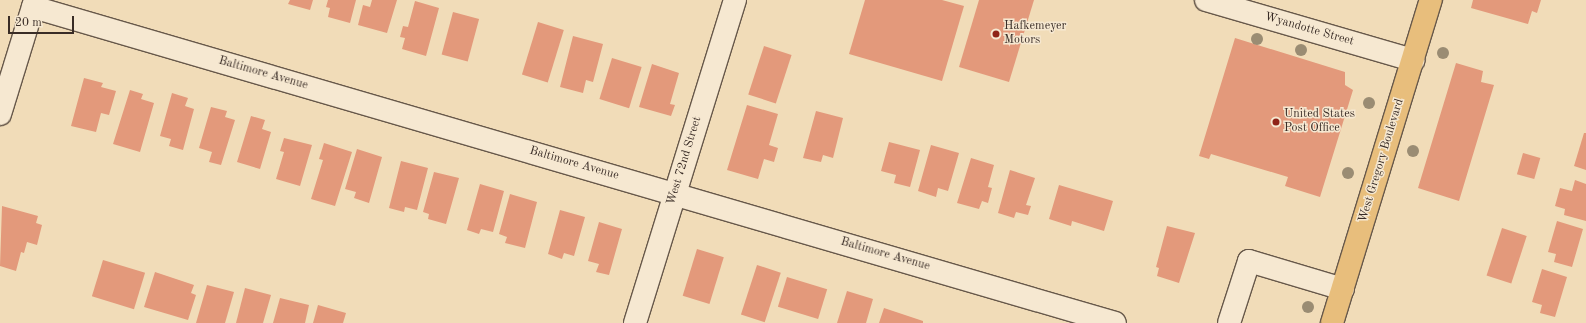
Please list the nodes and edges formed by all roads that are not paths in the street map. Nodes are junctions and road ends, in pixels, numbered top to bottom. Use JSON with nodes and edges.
{"nodes":[{"id":1,"x":735,"y":0,"type":"edge"},
{"id":2,"x":1206,"y":0,"type":"edge"},
{"id":3,"x":1431,"y":0,"type":"edge"},
{"id":4,"x":34,"y":4,"type":"edge"},
{"id":5,"x":1413,"y":60,"type":"junction"},
{"id":6,"x":0,"y":114,"type":"edge"},
{"id":7,"x":675,"y":194,"type":"junction"},
{"id":8,"x":1343,"y":289,"type":"junction"},
{"id":9,"x":635,"y":323,"type":"edge"},
{"id":10,"x":1115,"y":323,"type":"edge"},
{"id":11,"x":1230,"y":323,"type":"edge"},
{"id":12,"x":1332,"y":323,"type":"edge"}],
"edges":[{"from":1,"to":7,"type":"street","name":"West 72nd Street"},
{"from":2,"to":5,"type":"street","name":"Wyandotte Street"},
{"from":3,"to":5,"type":"main road","name":"West Gregory Boulevard"},
{"from":4,"to":6,"type":"street"},
{"from":4,"to":7,"type":"street","name":"Baltimore Avenue"},
{"from":5,"to":8,"type":"main road","name":"West Gregory Boulevard"},
{"from":7,"to":9,"type":"street","name":"West 72nd Street"},
{"from":7,"to":10,"type":"street","name":"Baltimore Avenue"},
{"from":8,"to":11,"type":"street"},
{"from":8,"to":12,"type":"main road","name":"West Gregory Boulevard"}]}
